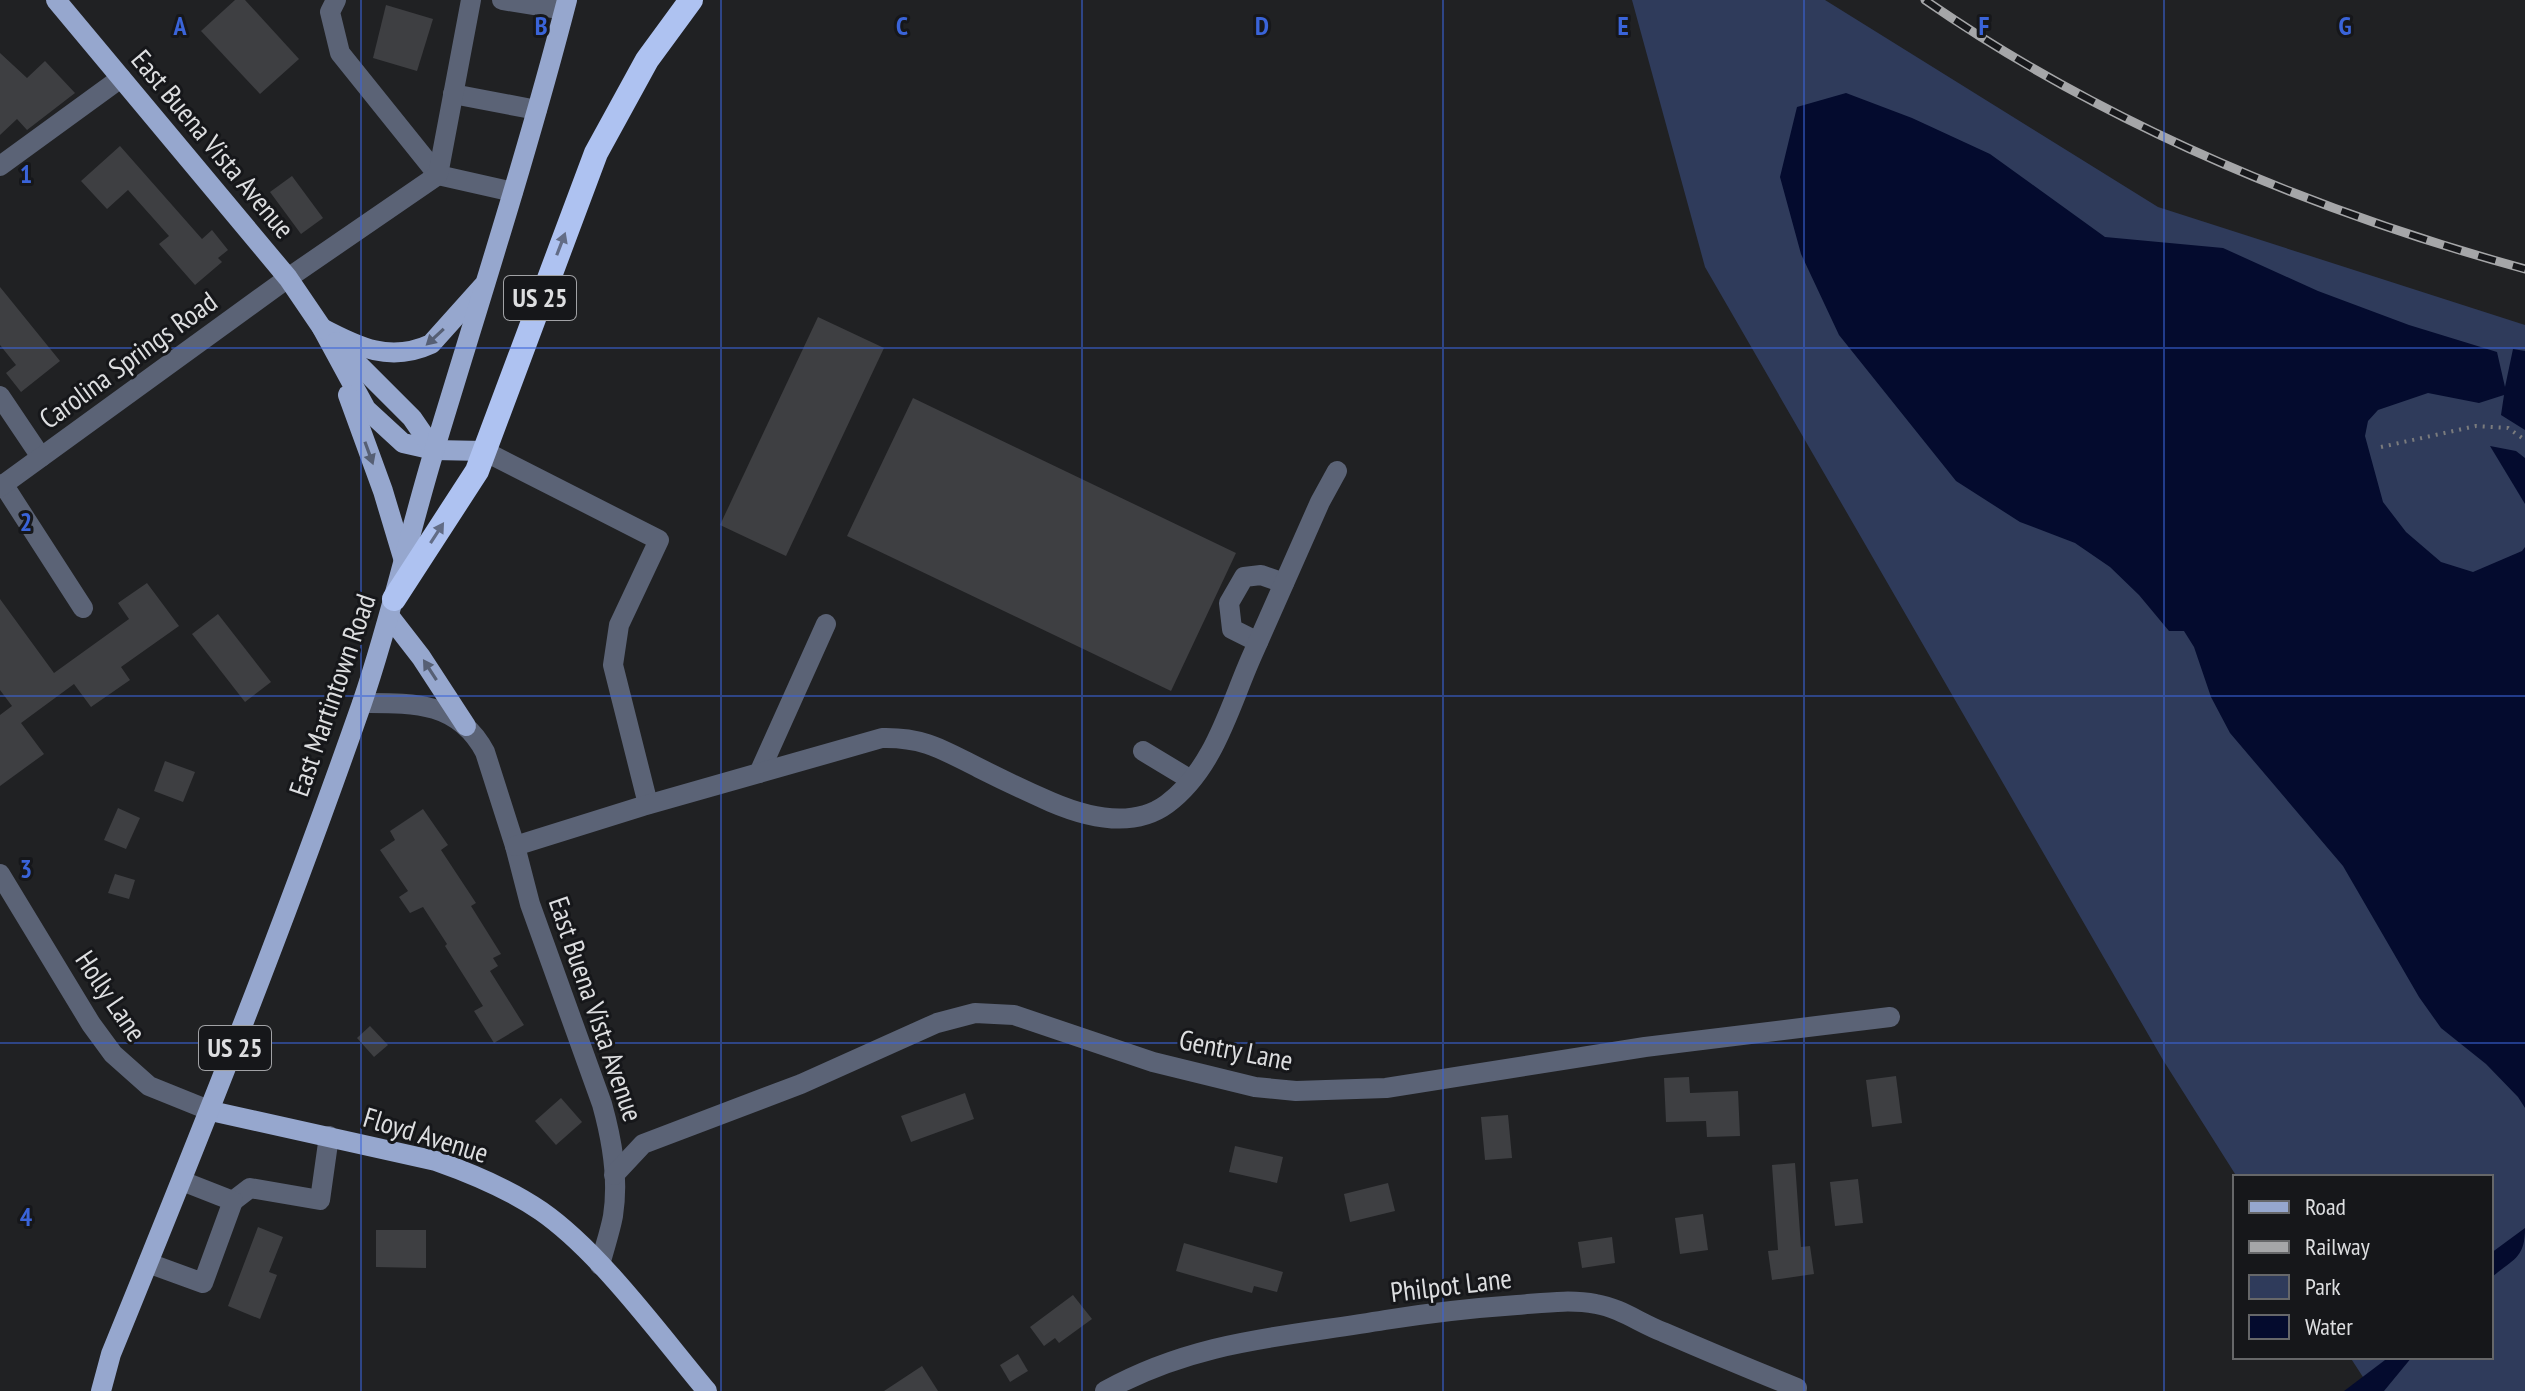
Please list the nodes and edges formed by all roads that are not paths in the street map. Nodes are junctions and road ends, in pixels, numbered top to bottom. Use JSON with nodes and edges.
{"nodes":[{"id":1,"x":56,"y":0,"type":"edge"},
{"id":2,"x":336,"y":0,"type":"edge"},
{"id":3,"x":471,"y":0,"type":"edge"},
{"id":4,"x":502,"y":0,"type":"edge"},
{"id":5,"x":691,"y":0,"type":"edge"},
{"id":6,"x":566,"y":5,"type":"edge"},
{"id":7,"x":121,"y":78,"type":"junction"},
{"id":8,"x":453,"y":94,"type":"junction"},
{"id":9,"x":537,"y":110,"type":"junction"},
{"id":10,"x":0,"y":166,"type":"edge"},
{"id":11,"x":438,"y":175,"type":"junction"},
{"id":12,"x":513,"y":192,"type":"junction"},
{"id":13,"x":288,"y":278,"type":"junction"},
{"id":14,"x":488,"y":280,"type":"junction"},
{"id":15,"x":322,"y":328,"type":"junction"},
{"id":16,"x":0,"y":396,"type":"edge"},
{"id":17,"x":434,"y":450,"type":"junction"},
{"id":18,"x":484,"y":451,"type":"junction"},
{"id":19,"x":41,"y":457,"type":"junction"},
{"id":20,"x":1337,"y":471,"type":"dead end"},
{"id":21,"x":2,"y":486,"type":"edge"},
{"id":22,"x":404,"y":561,"type":"junction"},
{"id":23,"x":1284,"y":583,"type":"junction"},
{"id":24,"x":83,"y":608,"type":"dead end"},
{"id":25,"x":392,"y":608,"type":"junction"},
{"id":26,"x":826,"y":624,"type":"dead end"},
{"id":27,"x":1258,"y":642,"type":"junction"},
{"id":28,"x":362,"y":703,"type":"junction"},
{"id":29,"x":466,"y":726,"type":"junction"},
{"id":30,"x":1143,"y":751,"type":"dead end"},
{"id":31,"x":759,"y":773,"type":"junction"},
{"id":32,"x":1191,"y":780,"type":"junction"},
{"id":33,"x":648,"y":804,"type":"junction"},
{"id":34,"x":515,"y":846,"type":"junction"},
{"id":35,"x":0,"y":874,"type":"edge"},
{"id":36,"x":1890,"y":1017,"type":"dead end"},
{"id":37,"x":211,"y":1111,"type":"junction"},
{"id":38,"x":329,"y":1136,"type":"junction"},
{"id":39,"x":614,"y":1175,"type":"junction"},
{"id":40,"x":182,"y":1181,"type":"junction"},
{"id":41,"x":233,"y":1201,"type":"junction"},
{"id":42,"x":148,"y":1263,"type":"junction"},
{"id":43,"x":600,"y":1265,"type":"junction"},
{"id":44,"x":1797,"y":1388,"type":"dead end"},
{"id":45,"x":101,"y":1391,"type":"edge"},
{"id":46,"x":707,"y":1391,"type":"edge"},
{"id":47,"x":1105,"y":1391,"type":"edge"}],
"edges":[{"from":1,"to":7,"type":"main road","name":"East Buena Vista Avenue"},
{"from":2,"to":11,"type":"street"},
{"from":3,"to":8,"type":"street"},
{"from":4,"to":6,"type":"street"},
{"from":18,"to":5,"type":"highway","number":"US 25","one_way":true},
{"from":6,"to":9,"type":"main road","name":"East Martintown Road","number":"US 25"},
{"from":7,"to":10,"type":"street"},
{"from":7,"to":13,"type":"main road","name":"East Buena Vista Avenue"},
{"from":8,"to":9,"type":"street"},
{"from":8,"to":11,"type":"street"},
{"from":9,"to":12,"type":"main road","name":"East Martintown Road","number":"US 25"},
{"from":11,"to":12,"type":"street"},
{"from":11,"to":13,"type":"street","name":"Carolina Springs Road"},
{"from":12,"to":14,"type":"main road","name":"East Martintown Road","number":"US 25"},
{"from":13,"to":15,"type":"main road","name":"East Buena Vista Avenue"},
{"from":13,"to":19,"type":"street","name":"Carolina Springs Road"},
{"from":14,"to":15,"type":"main road","one_way":true},
{"from":14,"to":17,"type":"main road","name":"East Martintown Road","number":"US 25"},
{"from":15,"to":17,"type":"main road","name":"East Buena Vista Avenue"},
{"from":15,"to":22,"type":"main road","one_way":true},
{"from":16,"to":19,"type":"street"},
{"from":17,"to":18,"type":"main road","name":"East Buena Vista Avenue"},
{"from":17,"to":22,"type":"main road","name":"East Martintown Road","number":"US 25"},
{"from":25,"to":18,"type":"highway","number":"US 25","one_way":true},
{"from":18,"to":33,"type":"street"},
{"from":19,"to":21,"type":"street","name":"Carolina Springs Road"},
{"from":20,"to":23,"type":"street"},
{"from":21,"to":24,"type":"street"},
{"from":22,"to":25,"type":"main road","name":"East Martintown Road","number":"US 25"},
{"from":23,"to":27,"type":"street"},
{"from":23,"to":27,"type":"street"},
{"from":25,"to":28,"type":"main road","name":"East Martintown Road","number":"US 25"},
{"from":29,"to":25,"type":"main road","one_way":true},
{"from":26,"to":31,"type":"street"},
{"from":27,"to":32,"type":"street"},
{"from":28,"to":29,"type":"street"},
{"from":28,"to":37,"type":"main road","name":"East Martintown Road","number":"US 25"},
{"from":29,"to":34,"type":"street","name":"East Buena Vista Avenue"},
{"from":30,"to":32,"type":"street"},
{"from":31,"to":32,"type":"street"},
{"from":31,"to":33,"type":"street"},
{"from":33,"to":34,"type":"street"},
{"from":34,"to":39,"type":"street","name":"East Buena Vista Avenue"},
{"from":35,"to":37,"type":"street","name":"Holly Lane"},
{"from":36,"to":39,"type":"street","name":"Gentry Lane"},
{"from":37,"to":38,"type":"main road","name":"Floyd Avenue"},
{"from":37,"to":40,"type":"main road","name":"East Martintown Road","number":"US 25"},
{"from":38,"to":41,"type":"street"},
{"from":38,"to":43,"type":"main road","name":"Floyd Avenue"},
{"from":39,"to":43,"type":"street","name":"East Buena Vista Avenue"},
{"from":40,"to":41,"type":"street"},
{"from":40,"to":42,"type":"main road","name":"East Martintown Road","number":"US 25"},
{"from":41,"to":42,"type":"street"},
{"from":42,"to":45,"type":"main road","name":"East Martintown Road","number":"US 25"},
{"from":43,"to":46,"type":"main road"},
{"from":44,"to":47,"type":"street","name":"Philpot Lane"}]}
